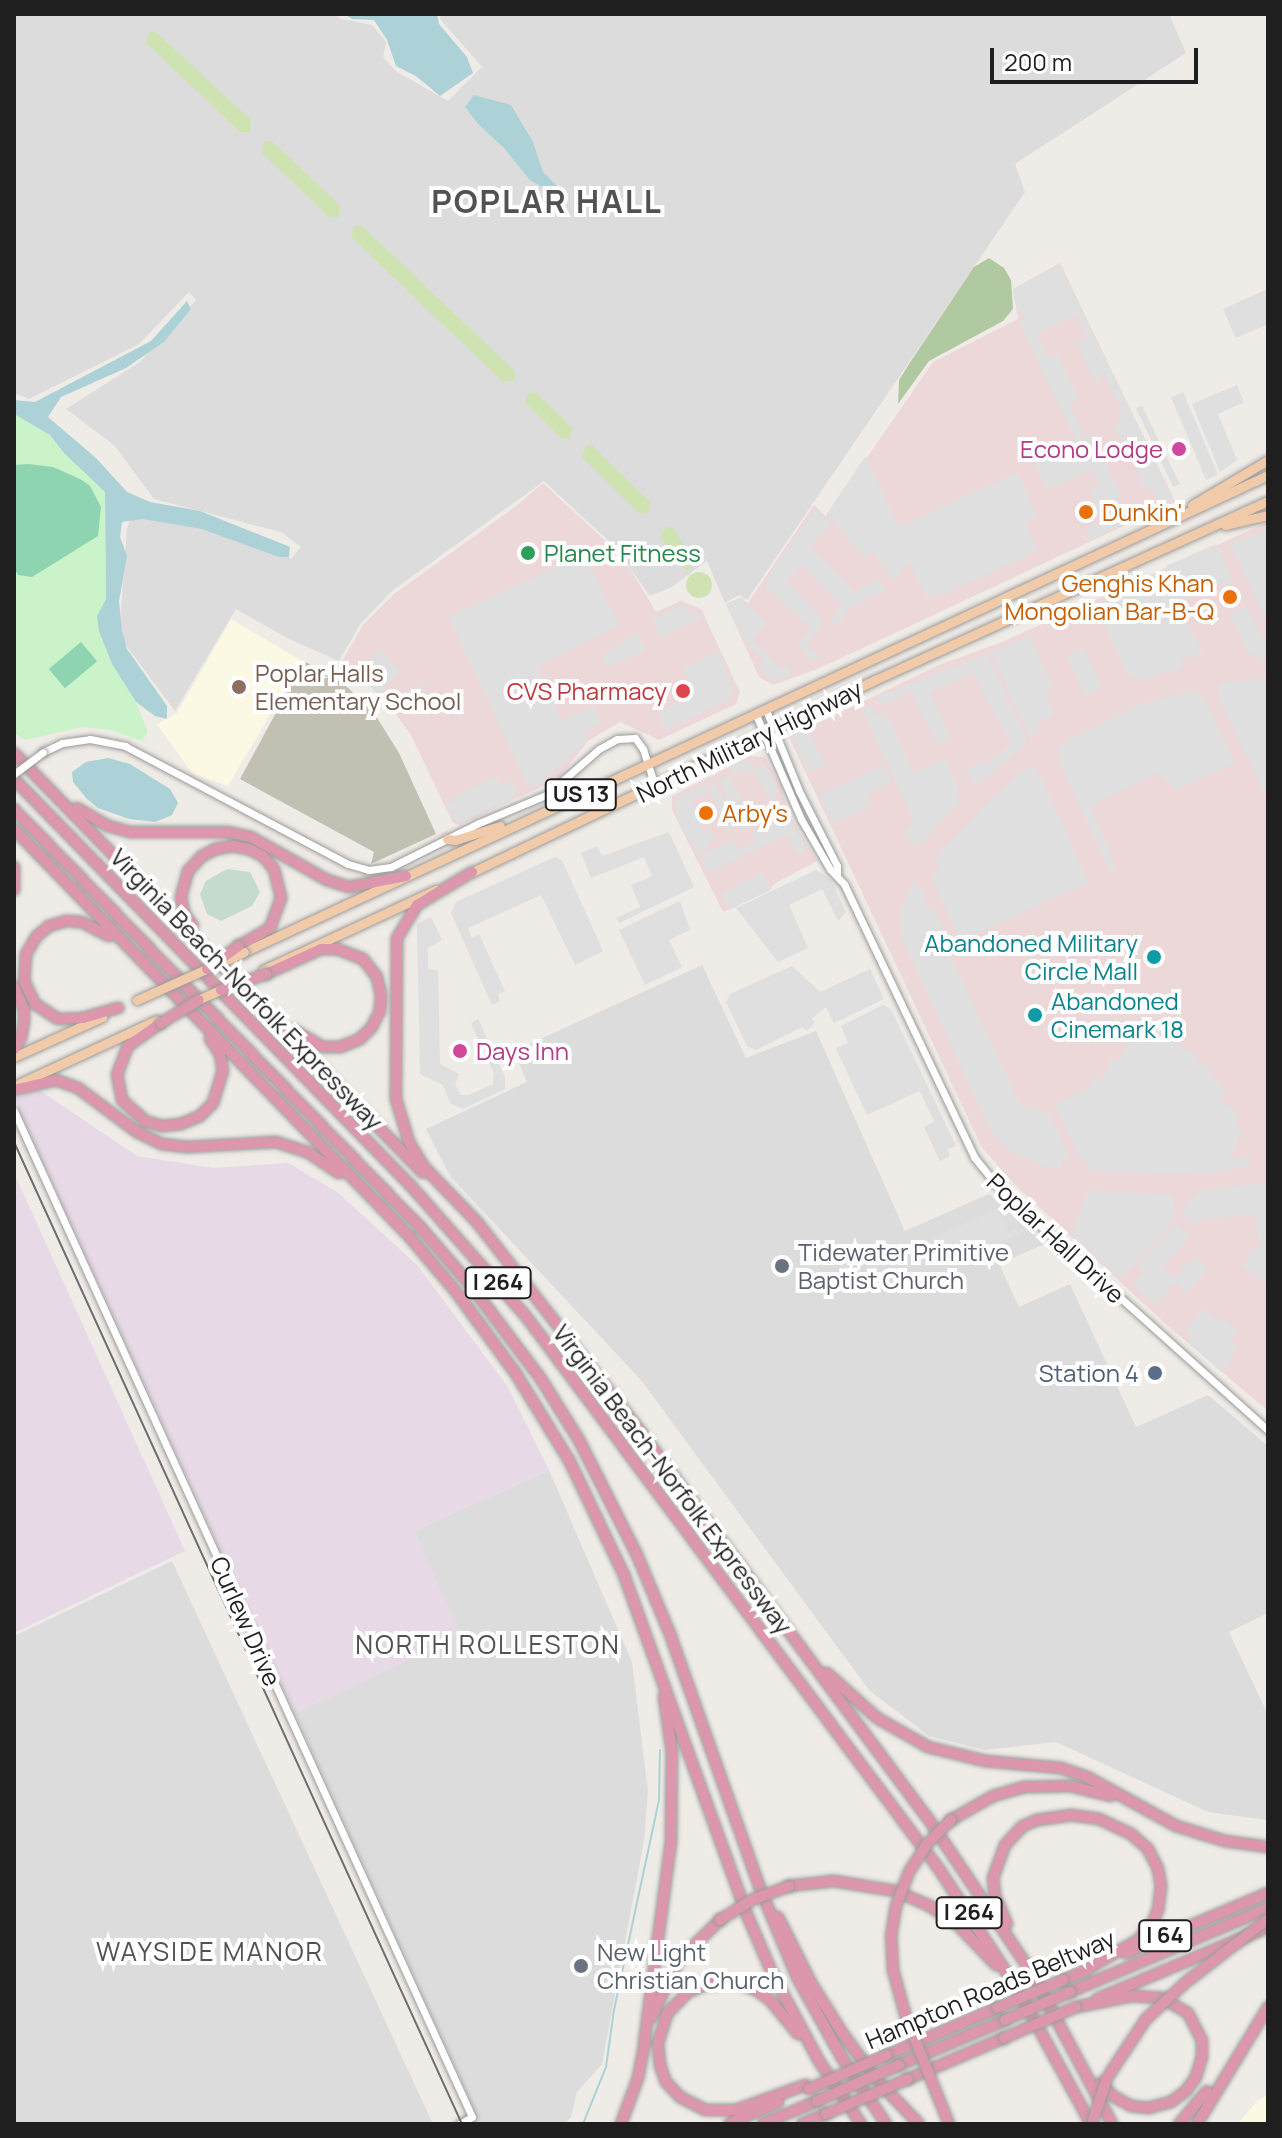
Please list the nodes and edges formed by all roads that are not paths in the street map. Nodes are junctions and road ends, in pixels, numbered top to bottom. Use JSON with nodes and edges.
{"nodes":[{"id":1,"x":1268,"y":460,"type":"edge"},
{"id":2,"x":1268,"y":475,"type":"edge"},
{"id":3,"x":1268,"y":501,"type":"edge"},
{"id":4,"x":1268,"y":515,"type":"edge"},
{"id":5,"x":1170,"y":520,"type":"junction"},
{"id":6,"x":1214,"y":527,"type":"junction"},
{"id":7,"x":761,"y":713,"type":"junction"},
{"id":8,"x":768,"y":731,"type":"junction"},
{"id":9,"x":14,"y":753,"type":"edge"},
{"id":10,"x":648,"y":765,"type":"junction"},
{"id":11,"x":34,"y":774,"type":"junction"},
{"id":12,"x":14,"y":776,"type":"edge"},
{"id":13,"x":655,"y":786,"type":"junction"},
{"id":14,"x":14,"y":809,"type":"edge"},
{"id":15,"x":519,"y":822,"type":"junction"},
{"id":16,"x":14,"y":829,"type":"edge"},
{"id":17,"x":447,"y":839,"type":"junction"},
{"id":18,"x":14,"y":867,"type":"edge"},
{"id":19,"x":472,"y":872,"type":"junction"},
{"id":20,"x":406,"y":876,"type":"junction"},
{"id":21,"x":14,"y":890,"type":"edge"},
{"id":22,"x":242,"y":949,"type":"junction"},
{"id":23,"x":143,"y":963,"type":"junction"},
{"id":24,"x":207,"y":969,"type":"joint"},
{"id":25,"x":229,"y":971,"type":"junction"},
{"id":26,"x":264,"y":972,"type":"junction"},
{"id":27,"x":14,"y":987,"type":"edge"},
{"id":28,"x":221,"y":990,"type":"joint"},
{"id":29,"x":173,"y":994,"type":"junction"},
{"id":30,"x":253,"y":996,"type":"junction"},
{"id":31,"x":199,"y":1000,"type":"joint"},
{"id":32,"x":119,"y":1008,"type":"junction"},
{"id":33,"x":159,"y":1021,"type":"junction"},
{"id":34,"x":16,"y":1052,"type":"edge"},
{"id":35,"x":32,"y":1081,"type":"junction"},
{"id":36,"x":14,"y":1088,"type":"edge"},
{"id":37,"x":14,"y":1111,"type":"edge"},
{"id":38,"x":17,"y":1124,"type":"edge"},
{"id":39,"x":384,"y":1210,"type":"junction"},
{"id":40,"x":507,"y":1263,"type":"junction"},
{"id":41,"x":1268,"y":1430,"type":"edge"},
{"id":42,"x":793,"y":1635,"type":"junction"},
{"id":43,"x":654,"y":1653,"type":"junction"},
{"id":44,"x":1136,"y":1806,"type":"junction"},
{"id":45,"x":1268,"y":1847,"type":"edge"},
{"id":46,"x":751,"y":1861,"type":"junction"},
{"id":47,"x":1268,"y":1893,"type":"edge"},
{"id":48,"x":1268,"y":1908,"type":"edge"},
{"id":49,"x":1268,"y":1919,"type":"edge"},
{"id":50,"x":1268,"y":1927,"type":"edge"},
{"id":51,"x":1085,"y":1970,"type":"junction"},
{"id":52,"x":1031,"y":1972,"type":"junction"},
{"id":53,"x":1016,"y":1987,"type":"junction"},
{"id":54,"x":1079,"y":2007,"type":"junction"},
{"id":55,"x":1268,"y":2007,"type":"edge"},
{"id":56,"x":1245,"y":2042,"type":"junction"},
{"id":57,"x":644,"y":2044,"type":"junction"},
{"id":58,"x":1073,"y":2045,"type":"junction"},
{"id":59,"x":819,"y":2061,"type":"junction"},
{"id":60,"x":808,"y":2087,"type":"junction"},
{"id":61,"x":827,"y":2116,"type":"junction"},
{"id":62,"x":459,"y":2124,"type":"edge"},
{"id":63,"x":621,"y":2124,"type":"edge"},
{"id":64,"x":729,"y":2124,"type":"edge"},
{"id":65,"x":763,"y":2124,"type":"edge"},
{"id":66,"x":802,"y":2124,"type":"edge"},
{"id":67,"x":816,"y":2124,"type":"edge"},
{"id":68,"x":859,"y":2124,"type":"edge"},
{"id":69,"x":886,"y":2124,"type":"edge"},
{"id":70,"x":919,"y":2124,"type":"edge"},
{"id":71,"x":949,"y":2124,"type":"edge"},
{"id":72,"x":1092,"y":2124,"type":"edge"},
{"id":73,"x":1112,"y":2124,"type":"edge"},
{"id":74,"x":1179,"y":2124,"type":"edge"},
{"id":75,"x":1197,"y":2124,"type":"edge"}],
"edges":[{"from":1,"to":5,"type":"main road"},
{"from":2,"to":5,"type":"main road","name":"North Military Highway","number":"US 13"},
{"from":3,"to":6,"type":"main road","name":"North Military Highway","number":"US 13"},
{"from":4,"to":6,"type":"main road"},
{"from":5,"to":7,"type":"main road","name":"North Military Highway","number":"US 13"},
{"from":6,"to":8,"type":"main road","name":"North Military Highway","number":"US 13"},
{"from":7,"to":8,"type":"street","name":"Poplar Hall Drive"},
{"from":7,"to":10,"type":"main road","name":"North Military Highway","number":"US 13"},
{"from":8,"to":13,"type":"main road","name":"North Military Highway","number":"US 13"},
{"from":8,"to":41,"type":"street","name":"Poplar Hall Drive"},
{"from":9,"to":11,"type":"highway"},
{"from":10,"to":13,"type":"street"},
{"from":10,"to":15,"type":"main road","name":"North Military Highway","number":"US 13"},
{"from":10,"to":17,"type":"street"},
{"from":11,"to":20,"type":"highway"},
{"from":11,"to":25,"type":"highway"},
{"from":12,"to":17,"type":"street","bridge":true},
{"from":12,"to":53,"type":"highway","name":"Virginia Beach-Norfolk Expressway","number":"I 264"},
{"from":13,"to":19,"type":"main road","name":"North Military Highway","number":"US 13"},
{"from":14,"to":46,"type":"highway","name":"Virginia Beach-Norfolk Expressway","number":"I 264"},
{"from":15,"to":17,"type":"main road"},
{"from":15,"to":20,"type":"main road","name":"North Military Highway","number":"US 13"},
{"from":16,"to":23,"type":"highway"},
{"from":18,"to":21,"type":"highway"},
{"from":19,"to":26,"type":"main road","name":"North Military Highway","number":"US 13"},
{"from":19,"to":40,"type":"highway"},
{"from":20,"to":22,"type":"main road","name":"North Military Highway","number":"US 13"},
{"from":22,"to":24,"type":"highway","bridge":true},
{"from":22,"to":25,"type":"highway"},
{"from":23,"to":29,"type":"highway"},
{"from":23,"to":32,"type":"highway"},
{"from":24,"to":32,"type":"main road","bridge":true},
{"from":25,"to":30,"type":"highway"},
{"from":26,"to":28,"type":"highway","bridge":true},
{"from":26,"to":30,"type":"highway"},
{"from":27,"to":34,"type":"highway"},
{"from":28,"to":31,"type":"main road","bridge":true},
{"from":29,"to":33,"type":"highway"},
{"from":29,"to":39,"type":"highway"},
{"from":30,"to":40,"type":"highway"},
{"from":31,"to":33,"type":"highway","bridge":true},
{"from":32,"to":34,"type":"main road"},
{"from":33,"to":35,"type":"main road"},
{"from":35,"to":36,"type":"highway"},
{"from":35,"to":39,"type":"highway"},
{"from":37,"to":38,"type":"street","name":"Curlew Drive"},
{"from":38,"to":62,"type":"street","name":"Curlew Drive"},
{"from":39,"to":43,"type":"highway"},
{"from":40,"to":42,"type":"highway"},
{"from":42,"to":44,"type":"highway"},
{"from":42,"to":52,"type":"highway"},
{"from":43,"to":57,"type":"highway"},
{"from":43,"to":59,"type":"highway"},
{"from":44,"to":45,"type":"highway"},
{"from":44,"to":71,"type":"highway","bridge":true},
{"from":46,"to":69,"type":"highway","name":"Virginia Beach-Norfolk Expressway","number":"I 264"},
{"from":46,"to":70,"type":"highway"},
{"from":47,"to":51,"type":"highway","name":"Hampton Roads Beltway","number":"I 64"},
{"from":48,"to":65,"type":"highway","bridge":true},
{"from":49,"to":72,"type":"highway","bridge":true},
{"from":50,"to":54,"type":"highway","number":"I 64"},
{"from":51,"to":52,"type":"highway"},
{"from":51,"to":60,"type":"highway","name":"Hampton Roads Beltway","number":"I 64","bridge":true},
{"from":52,"to":58,"type":"highway"},
{"from":53,"to":57,"type":"highway","bridge":true},
{"from":53,"to":72,"type":"highway","name":"Virginia Beach-Norfolk Expressway","number":"I 264"},
{"from":54,"to":58,"type":"highway"},
{"from":54,"to":61,"type":"highway","number":"I 64","bridge":true},
{"from":55,"to":56,"type":"highway"},
{"from":56,"to":74,"type":"highway"},
{"from":56,"to":75,"type":"highway"},
{"from":57,"to":63,"type":"highway"},
{"from":58,"to":73,"type":"highway"},
{"from":59,"to":60,"type":"highway"},
{"from":59,"to":68,"type":"highway"},
{"from":60,"to":64,"type":"highway"},
{"from":61,"to":66,"type":"highway"},
{"from":61,"to":67,"type":"highway"}]}
